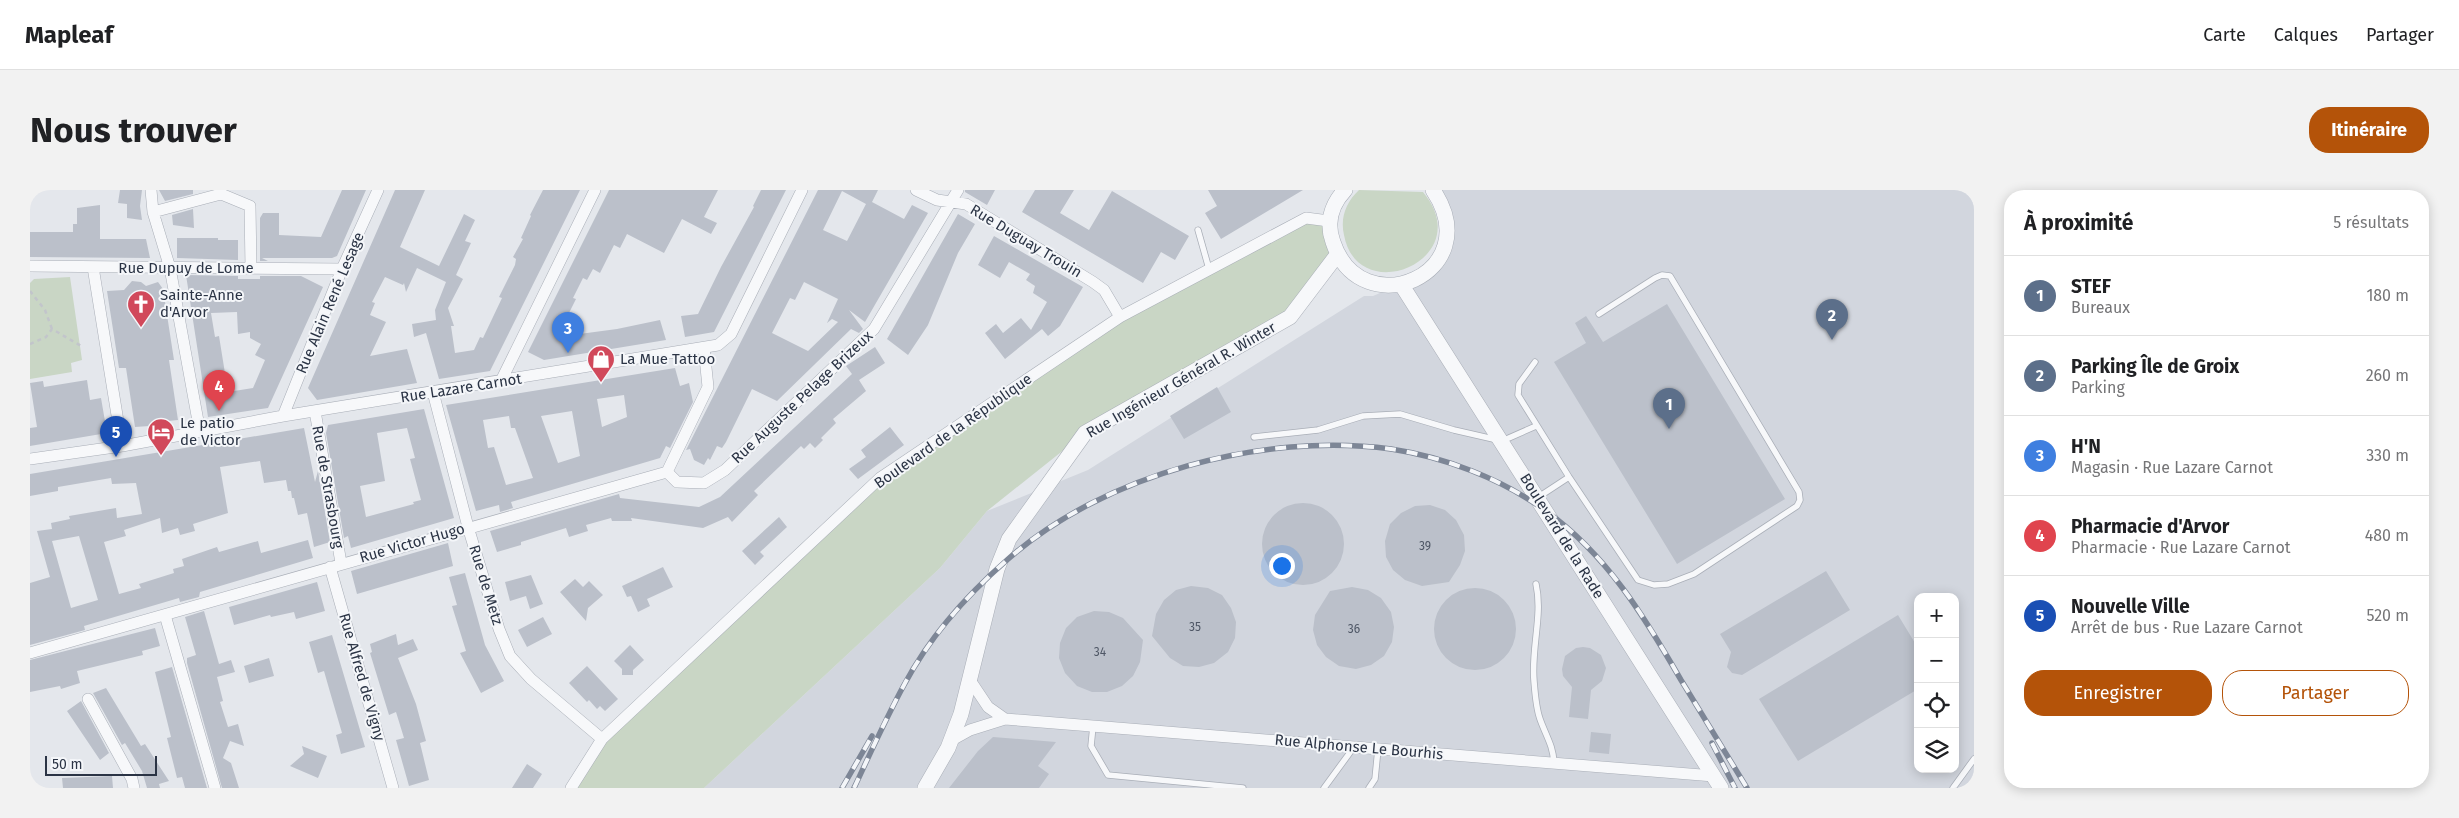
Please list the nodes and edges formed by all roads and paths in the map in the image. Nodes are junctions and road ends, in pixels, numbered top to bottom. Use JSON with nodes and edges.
{"nodes":[{"id":1,"x":151,"y":190,"type":"edge"},
{"id":2,"x":378,"y":190,"type":"edge"},
{"id":3,"x":595,"y":190,"type":"edge"},
{"id":4,"x":802,"y":190,"type":"edge"},
{"id":5,"x":916,"y":190,"type":"edge"},
{"id":6,"x":958,"y":190,"type":"edge"},
{"id":7,"x":1345,"y":190,"type":"edge"},
{"id":8,"x":1433,"y":190,"type":"edge"},
{"id":9,"x":950,"y":202,"type":"junction"},
{"id":10,"x":153,"y":212,"type":"junction"},
{"id":11,"x":1329,"y":221,"type":"junction"},
{"id":12,"x":1198,"y":230,"type":"dead end"},
{"id":13,"x":1337,"y":255,"type":"junction"},
{"id":14,"x":30,"y":266,"type":"edge"},
{"id":15,"x":93,"y":267,"type":"junction"},
{"id":16,"x":170,"y":268,"type":"junction"},
{"id":17,"x":251,"y":268,"type":"junction"},
{"id":18,"x":342,"y":269,"type":"junction"},
{"id":19,"x":1209,"y":270,"type":"junction"},
{"id":20,"x":1401,"y":284,"type":"junction"},
{"id":21,"x":30,"y":291,"type":"edge"},
{"id":22,"x":1599,"y":314,"type":"dead end"},
{"id":23,"x":1120,"y":316,"type":"junction"},
{"id":24,"x":52,"y":329,"type":"junction"},
{"id":25,"x":30,"y":344,"type":"edge"},
{"id":26,"x":83,"y":347,"type":"dead end"},
{"id":27,"x":704,"y":348,"type":"junction"},
{"id":28,"x":1534,"y":362,"type":"dead end"},
{"id":29,"x":501,"y":381,"type":"junction"},
{"id":30,"x":432,"y":392,"type":"junction"},
{"id":31,"x":315,"y":412,"type":"junction"},
{"id":32,"x":282,"y":416,"type":"junction"},
{"id":33,"x":1536,"y":426,"type":"junction"},
{"id":34,"x":200,"y":432,"type":"junction"},
{"id":35,"x":1254,"y":437,"type":"dead end"},
{"id":36,"x":1502,"y":442,"type":"junction"},
{"id":37,"x":122,"y":446,"type":"junction"},
{"id":38,"x":30,"y":459,"type":"edge"},
{"id":39,"x":668,"y":472,"type":"junction"},
{"id":40,"x":1569,"y":477,"type":"junction"},
{"id":41,"x":1538,"y":498,"type":"junction"},
{"id":42,"x":468,"y":527,"type":"junction"},
{"id":43,"x":336,"y":565,"type":"junction"},
{"id":44,"x":1536,"y":584,"type":"dead end"},
{"id":45,"x":165,"y":616,"type":"junction"},
{"id":46,"x":30,"y":653,"type":"edge"},
{"id":47,"x":970,"y":680,"type":"junction"},
{"id":48,"x":88,"y":698,"type":"dead end"},
{"id":49,"x":1005,"y":719,"type":"junction"},
{"id":50,"x":1093,"y":726,"type":"junction"},
{"id":51,"x":602,"y":739,"type":"junction"},
{"id":52,"x":952,"y":740,"type":"junction"},
{"id":53,"x":1354,"y":747,"type":"junction"},
{"id":54,"x":1378,"y":749,"type":"junction"},
{"id":55,"x":1974,"y":759,"type":"edge"},
{"id":56,"x":1554,"y":763,"type":"junction"},
{"id":57,"x":1718,"y":782,"type":"edge"},
{"id":58,"x":134,"y":788,"type":"edge"},
{"id":59,"x":215,"y":788,"type":"edge"},
{"id":60,"x":393,"y":788,"type":"edge"},
{"id":61,"x":570,"y":788,"type":"edge"},
{"id":62,"x":925,"y":788,"type":"edge"},
{"id":63,"x":1243,"y":788,"type":"edge"},
{"id":64,"x":1324,"y":788,"type":"edge"},
{"id":65,"x":1369,"y":788,"type":"edge"},
{"id":66,"x":1952,"y":788,"type":"edge"}],
"edges":[{"from":1,"to":10,"type":"street"},
{"from":2,"to":18,"type":"street","name":"Rue Alain René Lesage"},
{"from":3,"to":29,"type":"street"},
{"from":4,"to":27,"type":"street","name":"Rue Lazare Carnot"},
{"from":5,"to":9,"type":"street","name":"Rue Duguay Trouin"},
{"from":6,"to":9,"type":"street","name":"Rue Auguste Pelage Brizeux"},
{"from":7,"to":11,"type":"street"},
{"from":8,"to":20,"type":"street"},
{"from":9,"to":23,"type":"street","name":"Rue Duguay Trouin"},
{"from":9,"to":39,"type":"street","name":"Rue Auguste Pelage Brizeux"},
{"from":10,"to":16,"type":"street"},
{"from":10,"to":17,"type":"street"},
{"from":11,"to":13,"type":"street"},
{"from":11,"to":19,"type":"street","name":"Boulevard de la République"},
{"from":12,"to":19,"type":"lane"},
{"from":13,"to":20,"type":"street"},
{"from":13,"to":47,"type":"street","name":"Rue Ingénieur Général R. Winter"},
{"from":14,"to":15,"type":"street","name":"Rue Dupuy de Lome"},
{"from":15,"to":16,"type":"street","name":"Rue Dupuy de Lome"},
{"from":15,"to":37,"type":"street"},
{"from":16,"to":17,"type":"street","name":"Rue Dupuy de Lome"},
{"from":16,"to":34,"type":"street"},
{"from":17,"to":18,"type":"street","name":"Rue Dupuy de Lome"},
{"from":18,"to":32,"type":"street","name":"Rue Alain René Lesage"},
{"from":19,"to":23,"type":"street","name":"Boulevard de la République"},
{"from":20,"to":36,"type":"street","name":"Boulevard de la Rade"},
{"from":21,"to":24,"type":"path"},
{"from":22,"to":40,"type":"lane"},
{"from":23,"to":51,"type":"street","name":"Boulevard de la République"},
{"from":24,"to":25,"type":"path"},
{"from":24,"to":26,"type":"path"},
{"from":27,"to":29,"type":"street","name":"Rue Lazare Carnot"},
{"from":27,"to":39,"type":"street"},
{"from":28,"to":33,"type":"lane"},
{"from":29,"to":30,"type":"street","name":"Rue Lazare Carnot"},
{"from":30,"to":31,"type":"street","name":"Rue Lazare Carnot"},
{"from":30,"to":42,"type":"street","name":"Rue de Metz"},
{"from":31,"to":32,"type":"street","name":"Rue Lazare Carnot"},
{"from":31,"to":43,"type":"street","name":"Rue de Strasbourg"},
{"from":32,"to":34,"type":"street","name":"Rue Lazare Carnot"},
{"from":33,"to":36,"type":"lane"},
{"from":33,"to":40,"type":"lane"},
{"from":34,"to":37,"type":"street","name":"Rue Lazare Carnot"},
{"from":35,"to":36,"type":"lane"},
{"from":36,"to":41,"type":"street","name":"Boulevard de la Rade"},
{"from":37,"to":38,"type":"street","name":"Rue Lazare Carnot"},
{"from":39,"to":42,"type":"street","name":"Rue Victor Hugo"},
{"from":40,"to":41,"type":"lane"},
{"from":41,"to":57,"type":"street","name":"Boulevard de la Rade"},
{"from":42,"to":43,"type":"street","name":"Rue Victor Hugo"},
{"from":42,"to":51,"type":"street","name":"Rue de Metz"},
{"from":43,"to":45,"type":"street","name":"Rue Victor Hugo"},
{"from":43,"to":60,"type":"street","name":"Rue Alfred de Vigny"},
{"from":44,"to":56,"type":"lane"},
{"from":45,"to":46,"type":"street","name":"Rue Victor Hugo"},
{"from":45,"to":59,"type":"street"},
{"from":47,"to":49,"type":"street"},
{"from":47,"to":52,"type":"street","name":"Rue Ingénieur Général R. Winter"},
{"from":48,"to":58,"type":"street"},
{"from":49,"to":50,"type":"street","name":"Rue Alphonse Le Bourhis"},
{"from":49,"to":52,"type":"street","name":"Rue Alphonse Le Bourhis"},
{"from":50,"to":53,"type":"street","name":"Rue Alphonse Le Bourhis"},
{"from":50,"to":63,"type":"lane"},
{"from":51,"to":61,"type":"street","name":"Boulevard de la République"},
{"from":52,"to":62,"type":"street","name":"Rue Ingénieur Général R. Winter"},
{"from":53,"to":54,"type":"street","name":"Rue Alphonse Le Bourhis"},
{"from":53,"to":64,"type":"lane"},
{"from":54,"to":56,"type":"street","name":"Rue Alphonse Le Bourhis"},
{"from":54,"to":65,"type":"lane"},
{"from":55,"to":66,"type":"lane"},
{"from":56,"to":57,"type":"street","name":"Rue Alphonse Le Bourhis"}]}
